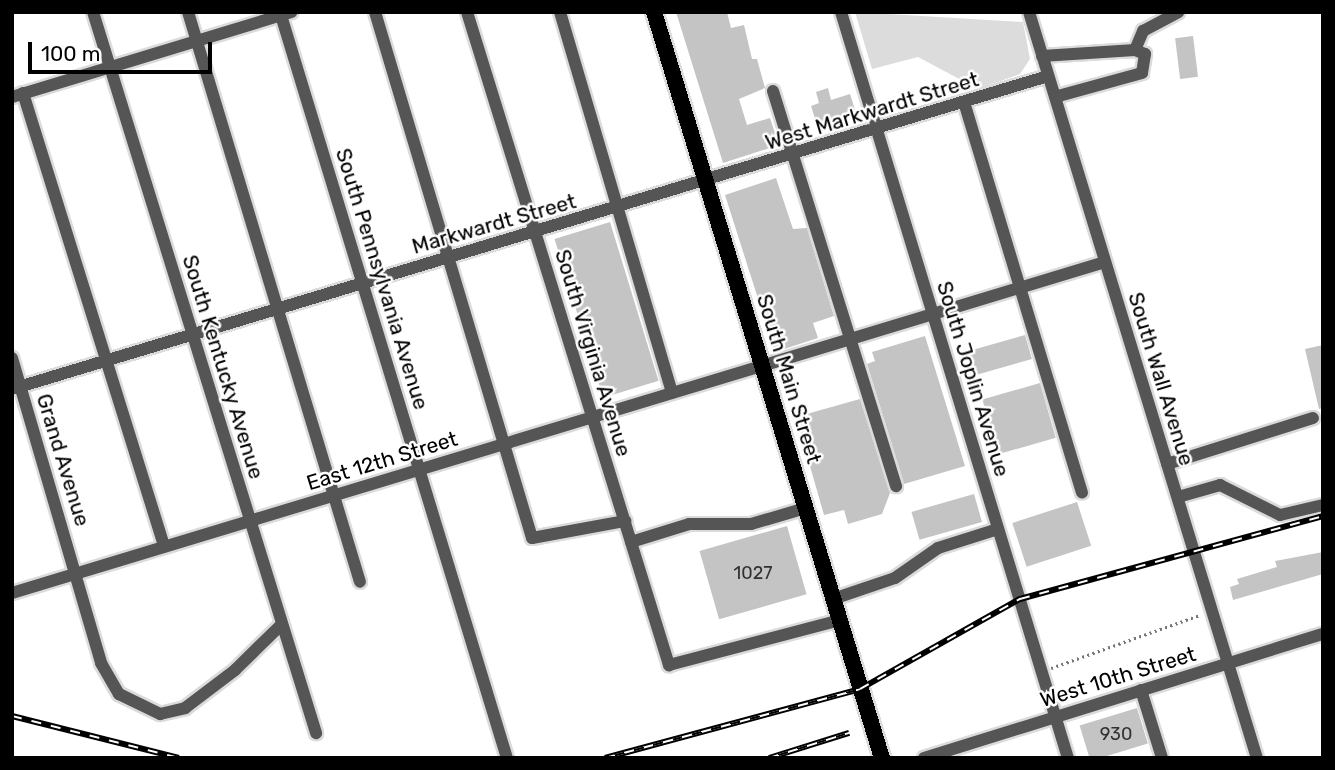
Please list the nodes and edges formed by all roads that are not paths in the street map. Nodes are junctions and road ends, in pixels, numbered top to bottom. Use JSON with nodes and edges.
{"nodes":[{"id":1,"x":93,"y":12,"type":"edge"},
{"id":2,"x":188,"y":12,"type":"edge"},
{"id":3,"x":375,"y":12,"type":"edge"},
{"id":4,"x":467,"y":12,"type":"edge"},
{"id":5,"x":560,"y":12,"type":"edge"},
{"id":6,"x":654,"y":12,"type":"edge"},
{"id":7,"x":841,"y":12,"type":"edge"},
{"id":8,"x":1029,"y":12,"type":"edge"},
{"id":9,"x":1178,"y":12,"type":"edge"},
{"id":10,"x":284,"y":13,"type":"edge"},
{"id":11,"x":196,"y":41,"type":"junction"},
{"id":12,"x":1135,"y":50,"type":"junction"},
{"id":13,"x":1042,"y":56,"type":"junction"},
{"id":14,"x":111,"y":67,"type":"junction"},
{"id":15,"x":1048,"y":76,"type":"junction"},
{"id":16,"x":773,"y":91,"type":"dead end"},
{"id":17,"x":18,"y":95,"type":"edge"},
{"id":18,"x":1055,"y":97,"type":"junction"},
{"id":19,"x":964,"y":102,"type":"junction"},
{"id":20,"x":877,"y":130,"type":"junction"},
{"id":21,"x":793,"y":155,"type":"junction"},
{"id":22,"x":706,"y":181,"type":"junction"},
{"id":23,"x":618,"y":207,"type":"junction"},
{"id":24,"x":534,"y":232,"type":"junction"},
{"id":25,"x":448,"y":257,"type":"junction"},
{"id":26,"x":1105,"y":262,"type":"junction"},
{"id":27,"x":363,"y":283,"type":"junction"},
{"id":28,"x":1020,"y":288,"type":"junction"},
{"id":29,"x":277,"y":308,"type":"junction"},
{"id":30,"x":933,"y":315,"type":"junction"},
{"id":31,"x":192,"y":334,"type":"junction"},
{"id":32,"x":852,"y":339,"type":"junction"},
{"id":33,"x":12,"y":358,"type":"edge"},
{"id":34,"x":106,"y":360,"type":"junction"},
{"id":35,"x":763,"y":366,"type":"junction"},
{"id":36,"x":17,"y":388,"type":"edge"},
{"id":37,"x":672,"y":393,"type":"junction"},
{"id":38,"x":593,"y":417,"type":"junction"},
{"id":39,"x":1313,"y":418,"type":"dead end"},
{"id":40,"x":504,"y":445,"type":"junction"},
{"id":41,"x":1167,"y":464,"type":"junction"},
{"id":42,"x":421,"y":470,"type":"junction"},
{"id":43,"x":896,"y":486,"type":"dead end"},
{"id":44,"x":1082,"y":493,"type":"dead end"},
{"id":45,"x":334,"y":496,"type":"junction"},
{"id":46,"x":1178,"y":497,"type":"junction"},
{"id":47,"x":1323,"y":505,"type":"edge"},
{"id":48,"x":806,"y":508,"type":"junction"},
{"id":49,"x":250,"y":521,"type":"junction"},
{"id":50,"x":625,"y":521,"type":"junction"},
{"id":51,"x":998,"y":529,"type":"junction"},
{"id":52,"x":631,"y":542,"type":"junction"},
{"id":53,"x":164,"y":547,"type":"junction"},
{"id":54,"x":76,"y":574,"type":"junction"},
{"id":55,"x":360,"y":582,"type":"dead end"},
{"id":56,"x":12,"y":593,"type":"edge"},
{"id":57,"x":833,"y":599,"type":"junction"},
{"id":58,"x":840,"y":620,"type":"junction"},
{"id":59,"x":281,"y":625,"type":"junction"},
{"id":60,"x":1323,"y":634,"type":"edge"},
{"id":61,"x":1228,"y":663,"type":"junction"},
{"id":62,"x":1141,"y":690,"type":"junction"},
{"id":63,"x":1056,"y":717,"type":"junction"},
{"id":64,"x":316,"y":733,"type":"dead end"},
{"id":65,"x":970,"y":744,"type":"junction"},
{"id":66,"x":508,"y":758,"type":"edge"},
{"id":67,"x":882,"y":758,"type":"edge"},
{"id":68,"x":924,"y":758,"type":"edge"},
{"id":69,"x":974,"y":758,"type":"edge"},
{"id":70,"x":1068,"y":758,"type":"edge"},
{"id":71,"x":1163,"y":758,"type":"edge"},
{"id":72,"x":1257,"y":758,"type":"edge"}],
"edges":[{"from":1,"to":14,"type":"street","name":"South Kentucky Avenue"},
{"from":2,"to":11,"type":"street"},
{"from":3,"to":25,"type":"street"},
{"from":4,"to":24,"type":"street","name":"South Virginia Avenue"},
{"from":5,"to":23,"type":"street"},
{"from":6,"to":22,"type":"main road","name":"South Main Street"},
{"from":7,"to":20,"type":"street","name":"South Joplin Avenue"},
{"from":8,"to":13,"type":"street","name":"South Wall Avenue"},
{"from":9,"to":12,"type":"street"},
{"from":10,"to":11,"type":"street"},
{"from":10,"to":27,"type":"street","name":"South Pennsylvania Avenue"},
{"from":11,"to":14,"type":"street"},
{"from":11,"to":29,"type":"street"},
{"from":12,"to":13,"type":"street"},
{"from":12,"to":18,"type":"street"},
{"from":13,"to":15,"type":"street","name":"South Wall Avenue"},
{"from":14,"to":17,"type":"street"},
{"from":14,"to":31,"type":"street","name":"South Kentucky Avenue"},
{"from":15,"to":18,"type":"street","name":"South Wall Avenue"},
{"from":15,"to":19,"type":"street","name":"West Markwardt Street"},
{"from":16,"to":21,"type":"street"},
{"from":17,"to":34,"type":"street"},
{"from":18,"to":26,"type":"street","name":"South Wall Avenue"},
{"from":19,"to":20,"type":"street","name":"West Markwardt Street"},
{"from":19,"to":28,"type":"street"},
{"from":20,"to":21,"type":"street","name":"West Markwardt Street"},
{"from":20,"to":30,"type":"street","name":"South Joplin Avenue"},
{"from":21,"to":22,"type":"street","name":"West Markwardt Street"},
{"from":21,"to":32,"type":"street"},
{"from":22,"to":23,"type":"street","name":"Markwardt Street"},
{"from":22,"to":35,"type":"main road","name":"South Main Street"},
{"from":23,"to":24,"type":"street","name":"Markwardt Street"},
{"from":23,"to":37,"type":"street"},
{"from":24,"to":25,"type":"street","name":"Markwardt Street"},
{"from":24,"to":38,"type":"street","name":"South Virginia Avenue"},
{"from":25,"to":27,"type":"street","name":"Markwardt Street"},
{"from":25,"to":40,"type":"street"},
{"from":26,"to":28,"type":"street","name":"East 12th Street"},
{"from":26,"to":41,"type":"street","name":"South Wall Avenue"},
{"from":27,"to":29,"type":"street","name":"Markwardt Street"},
{"from":27,"to":42,"type":"street","name":"South Pennsylvania Avenue"},
{"from":28,"to":30,"type":"street","name":"East 12th Street"},
{"from":28,"to":44,"type":"street"},
{"from":29,"to":31,"type":"street","name":"Markwardt Street"},
{"from":29,"to":45,"type":"street"},
{"from":30,"to":32,"type":"street","name":"East 12th Street"},
{"from":30,"to":51,"type":"street","name":"South Joplin Avenue"},
{"from":31,"to":34,"type":"street","name":"Markwardt Street"},
{"from":31,"to":49,"type":"street","name":"South Kentucky Avenue"},
{"from":32,"to":35,"type":"street","name":"East 12th Street"},
{"from":32,"to":43,"type":"street"},
{"from":33,"to":36,"type":"street","name":"Grand Avenue"},
{"from":34,"to":36,"type":"street","name":"Markwardt Street"},
{"from":34,"to":53,"type":"street"},
{"from":35,"to":37,"type":"street","name":"East 12th Street"},
{"from":35,"to":48,"type":"main road","name":"South Main Street"},
{"from":36,"to":54,"type":"street","name":"Grand Avenue"},
{"from":37,"to":38,"type":"street","name":"East 12th Street"},
{"from":38,"to":40,"type":"street","name":"East 12th Street"},
{"from":38,"to":50,"type":"street","name":"South Virginia Avenue"},
{"from":39,"to":41,"type":"street"},
{"from":40,"to":42,"type":"street","name":"East 12th Street"},
{"from":40,"to":50,"type":"street"},
{"from":41,"to":46,"type":"street","name":"South Wall Avenue"},
{"from":42,"to":45,"type":"street","name":"East 12th Street"},
{"from":42,"to":66,"type":"street","name":"South Pennsylvania Avenue"},
{"from":45,"to":49,"type":"street","name":"East 12th Street"},
{"from":45,"to":55,"type":"street"},
{"from":46,"to":47,"type":"street"},
{"from":46,"to":61,"type":"street","name":"South Wall Avenue"},
{"from":48,"to":52,"type":"street"},
{"from":48,"to":57,"type":"main road","name":"South Main Street"},
{"from":49,"to":53,"type":"street","name":"East 12th Street"},
{"from":49,"to":59,"type":"street","name":"South Kentucky Avenue"},
{"from":50,"to":52,"type":"street","name":"South Virginia Avenue"},
{"from":51,"to":57,"type":"street"},
{"from":51,"to":63,"type":"street","name":"South Joplin Avenue"},
{"from":52,"to":58,"type":"street","name":"South Virginia Avenue"},
{"from":53,"to":54,"type":"street","name":"East 12th Street"},
{"from":54,"to":56,"type":"street","name":"East 12th Street"},
{"from":54,"to":59,"type":"street","name":"Grand Avenue"},
{"from":57,"to":58,"type":"main road","name":"South Main Street"},
{"from":58,"to":67,"type":"main road","name":"South Main Street"},
{"from":59,"to":64,"type":"street","name":"South Kentucky Avenue"},
{"from":60,"to":61,"type":"street","name":"West 10th Street"},
{"from":61,"to":62,"type":"street","name":"West 10th Street"},
{"from":61,"to":72,"type":"street","name":"South Wall Avenue"},
{"from":62,"to":63,"type":"street","name":"West 10th Street"},
{"from":62,"to":71,"type":"street"},
{"from":63,"to":65,"type":"street","name":"West 10th Street"},
{"from":63,"to":70,"type":"street","name":"South Joplin Avenue"},
{"from":65,"to":68,"type":"street","name":"West 10th Street"},
{"from":65,"to":69,"type":"street"}]}
